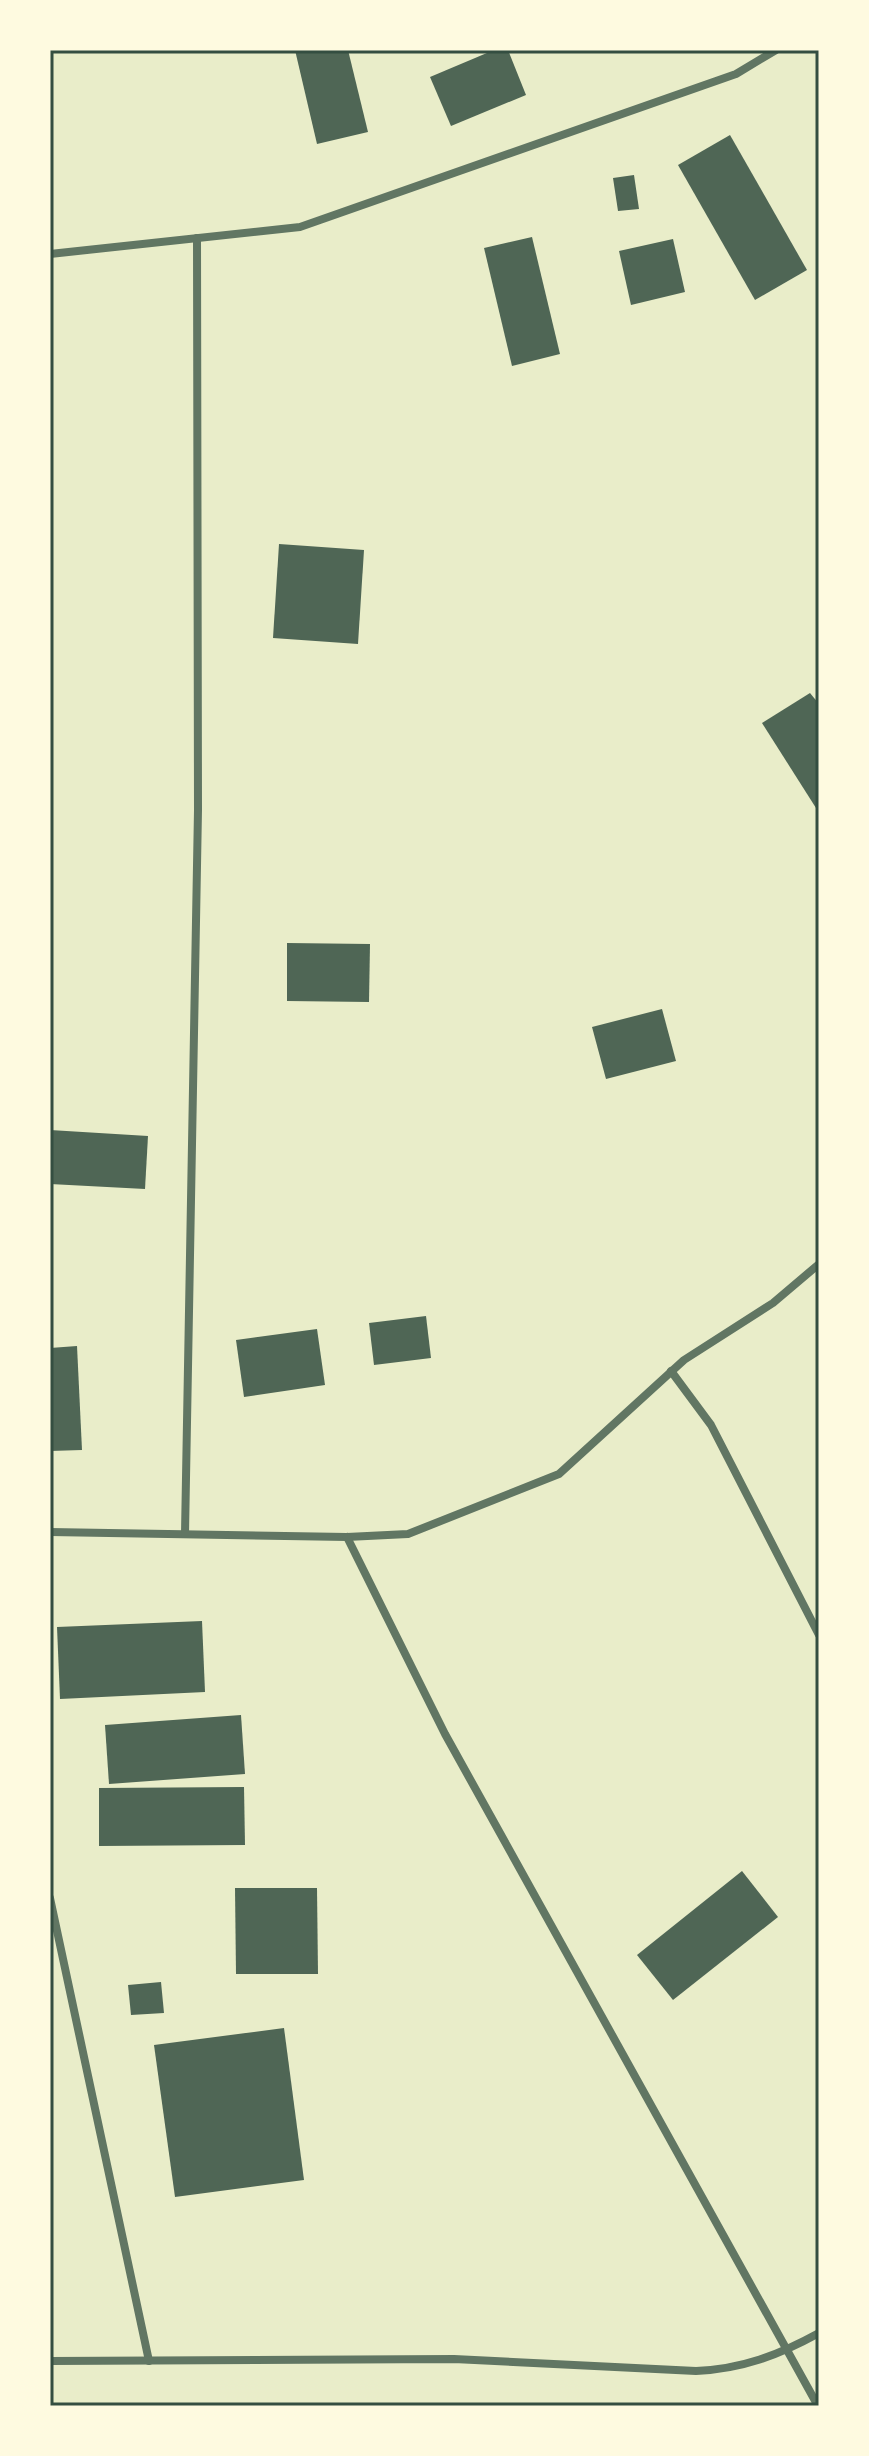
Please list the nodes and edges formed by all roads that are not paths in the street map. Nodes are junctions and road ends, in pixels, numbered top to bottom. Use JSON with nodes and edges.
{"nodes":[{"id":1,"x":776,"y":50,"type":"edge"},
{"id":2,"x":197,"y":238,"type":"junction"},
{"id":3,"x":50,"y":254,"type":"edge"},
{"id":4,"x":819,"y":1264,"type":"edge"},
{"id":5,"x":671,"y":1371,"type":"junction"},
{"id":6,"x":50,"y":1532,"type":"edge"},
{"id":7,"x":185,"y":1534,"type":"junction"},
{"id":8,"x":347,"y":1537,"type":"junction"},
{"id":9,"x":819,"y":1635,"type":"edge"},
{"id":10,"x":50,"y":1898,"type":"edge"},
{"id":11,"x":819,"y":2333,"type":"edge"},
{"id":12,"x":786,"y":2351,"type":"junction"},
{"id":13,"x":50,"y":2361,"type":"edge"},
{"id":14,"x":149,"y":2361,"type":"junction"},
{"id":15,"x":818,"y":2406,"type":"edge"}],
"edges":[{"from":1,"to":2,"type":"street"},
{"from":2,"to":3,"type":"street"},
{"from":2,"to":7,"type":"street"},
{"from":4,"to":5,"type":"street"},
{"from":5,"to":8,"type":"street"},
{"from":5,"to":9,"type":"street"},
{"from":6,"to":7,"type":"street"},
{"from":7,"to":8,"type":"street"},
{"from":8,"to":12,"type":"street"},
{"from":10,"to":14,"type":"street"},
{"from":11,"to":12,"type":"street"},
{"from":12,"to":14,"type":"street"},
{"from":12,"to":15,"type":"street"},
{"from":13,"to":14,"type":"street"}]}
